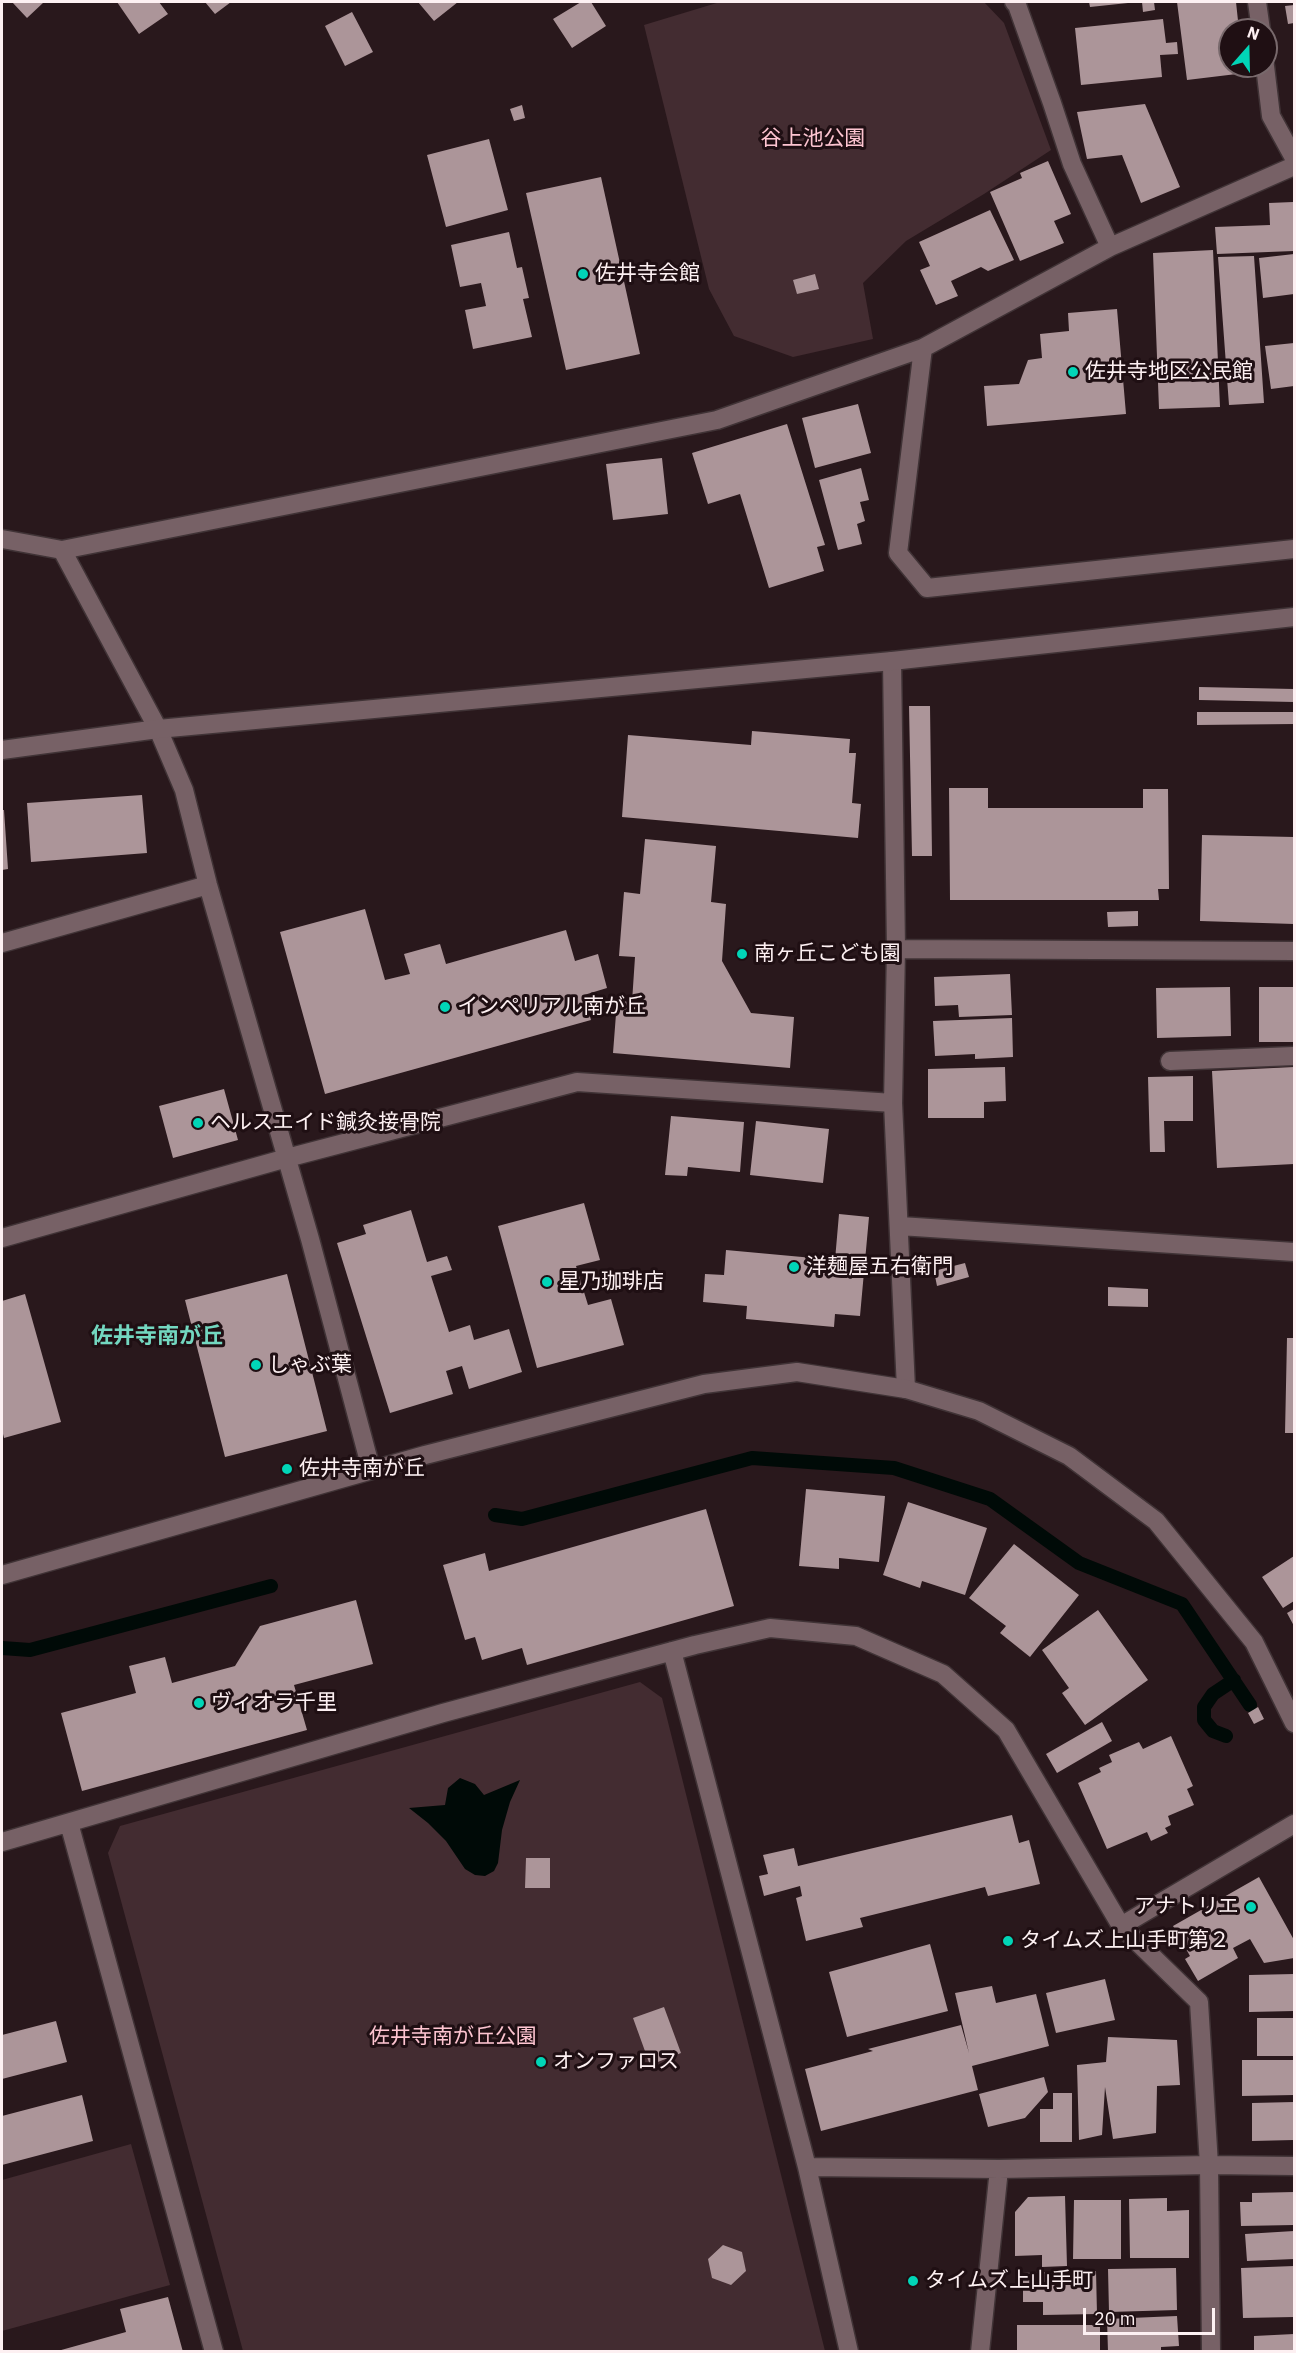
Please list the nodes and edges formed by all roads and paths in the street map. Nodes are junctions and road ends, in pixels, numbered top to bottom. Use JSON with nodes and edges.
{"nodes":[{"id":1,"x":1014,"y":2,"type":"edge"},
{"id":2,"x":1257,"y":2,"type":"edge"},
{"id":3,"x":1259,"y":18,"type":"edge"},
{"id":4,"x":1266,"y":78,"type":"edge"},
{"id":5,"x":1294,"y":158,"type":"edge"},
{"id":6,"x":1294,"y":166,"type":"edge"},
{"id":7,"x":1110,"y":247,"type":"junction"},
{"id":8,"x":923,"y":348,"type":"junction"},
{"id":9,"x":2,"y":539,"type":"edge"},
{"id":10,"x":1294,"y":549,"type":"edge"},
{"id":11,"x":62,"y":550,"type":"junction"},
{"id":12,"x":1294,"y":617,"type":"edge"},
{"id":13,"x":892,"y":661,"type":"junction"},
{"id":14,"x":158,"y":729,"type":"junction"},
{"id":15,"x":2,"y":750,"type":"edge"},
{"id":16,"x":208,"y":885,"type":"junction"},
{"id":17,"x":2,"y":943,"type":"edge"},
{"id":18,"x":896,"y":949,"type":"junction"},
{"id":19,"x":1294,"y":951,"type":"edge"},
{"id":20,"x":1294,"y":1056,"type":"edge"},
{"id":21,"x":1170,"y":1061,"type":"dead end"},
{"id":22,"x":893,"y":1103,"type":"junction"},
{"id":23,"x":286,"y":1158,"type":"junction"},
{"id":24,"x":900,"y":1226,"type":"junction"},
{"id":25,"x":2,"y":1238,"type":"edge"},
{"id":26,"x":1294,"y":1252,"type":"edge"},
{"id":27,"x":906,"y":1389,"type":"junction"},
{"id":28,"x":371,"y":1469,"type":"junction"},
{"id":29,"x":2,"y":1575,"type":"edge"},
{"id":30,"x":672,"y":1651,"type":"junction"},
{"id":31,"x":1294,"y":1723,"type":"edge"},
{"id":32,"x":69,"y":1823,"type":"junction"},
{"id":33,"x":1294,"y":1824,"type":"edge"},
{"id":34,"x":2,"y":1842,"type":"edge"},
{"id":35,"x":1121,"y":1926,"type":"junction"},
{"id":36,"x":1209,"y":2164,"type":"junction"},
{"id":37,"x":1294,"y":2166,"type":"edge"},
{"id":38,"x":807,"y":2167,"type":"junction"},
{"id":39,"x":999,"y":2169,"type":"junction"},
{"id":40,"x":214,"y":2352,"type":"edge"},
{"id":41,"x":849,"y":2352,"type":"edge"},
{"id":42,"x":980,"y":2352,"type":"edge"},
{"id":43,"x":1211,"y":2352,"type":"edge"}],
"edges":[{"from":1,"to":7,"type":"street"},
{"from":2,"to":3,"type":"street"},
{"from":4,"to":5,"type":"street"},
{"from":6,"to":7,"type":"street"},
{"from":7,"to":8,"type":"street"},
{"from":8,"to":10,"type":"street"},
{"from":8,"to":11,"type":"street"},
{"from":9,"to":11,"type":"street"},
{"from":11,"to":14,"type":"street"},
{"from":12,"to":13,"type":"street"},
{"from":13,"to":14,"type":"street"},
{"from":13,"to":18,"type":"street"},
{"from":14,"to":15,"type":"street"},
{"from":14,"to":16,"type":"street"},
{"from":16,"to":17,"type":"street"},
{"from":16,"to":23,"type":"street"},
{"from":18,"to":19,"type":"street"},
{"from":18,"to":22,"type":"street"},
{"from":20,"to":21,"type":"street"},
{"from":22,"to":23,"type":"street"},
{"from":22,"to":24,"type":"street"},
{"from":23,"to":25,"type":"street"},
{"from":23,"to":28,"type":"street"},
{"from":24,"to":26,"type":"street"},
{"from":24,"to":27,"type":"street"},
{"from":27,"to":28,"type":"street"},
{"from":27,"to":31,"type":"street"},
{"from":28,"to":29,"type":"street"},
{"from":30,"to":32,"type":"street"},
{"from":30,"to":35,"type":"street"},
{"from":30,"to":38,"type":"street"},
{"from":32,"to":34,"type":"street"},
{"from":32,"to":40,"type":"street"},
{"from":33,"to":35,"type":"street"},
{"from":35,"to":36,"type":"street"},
{"from":36,"to":37,"type":"street"},
{"from":36,"to":39,"type":"street"},
{"from":36,"to":43,"type":"street"},
{"from":38,"to":39,"type":"street"},
{"from":38,"to":41,"type":"street"},
{"from":39,"to":42,"type":"street"}]}
